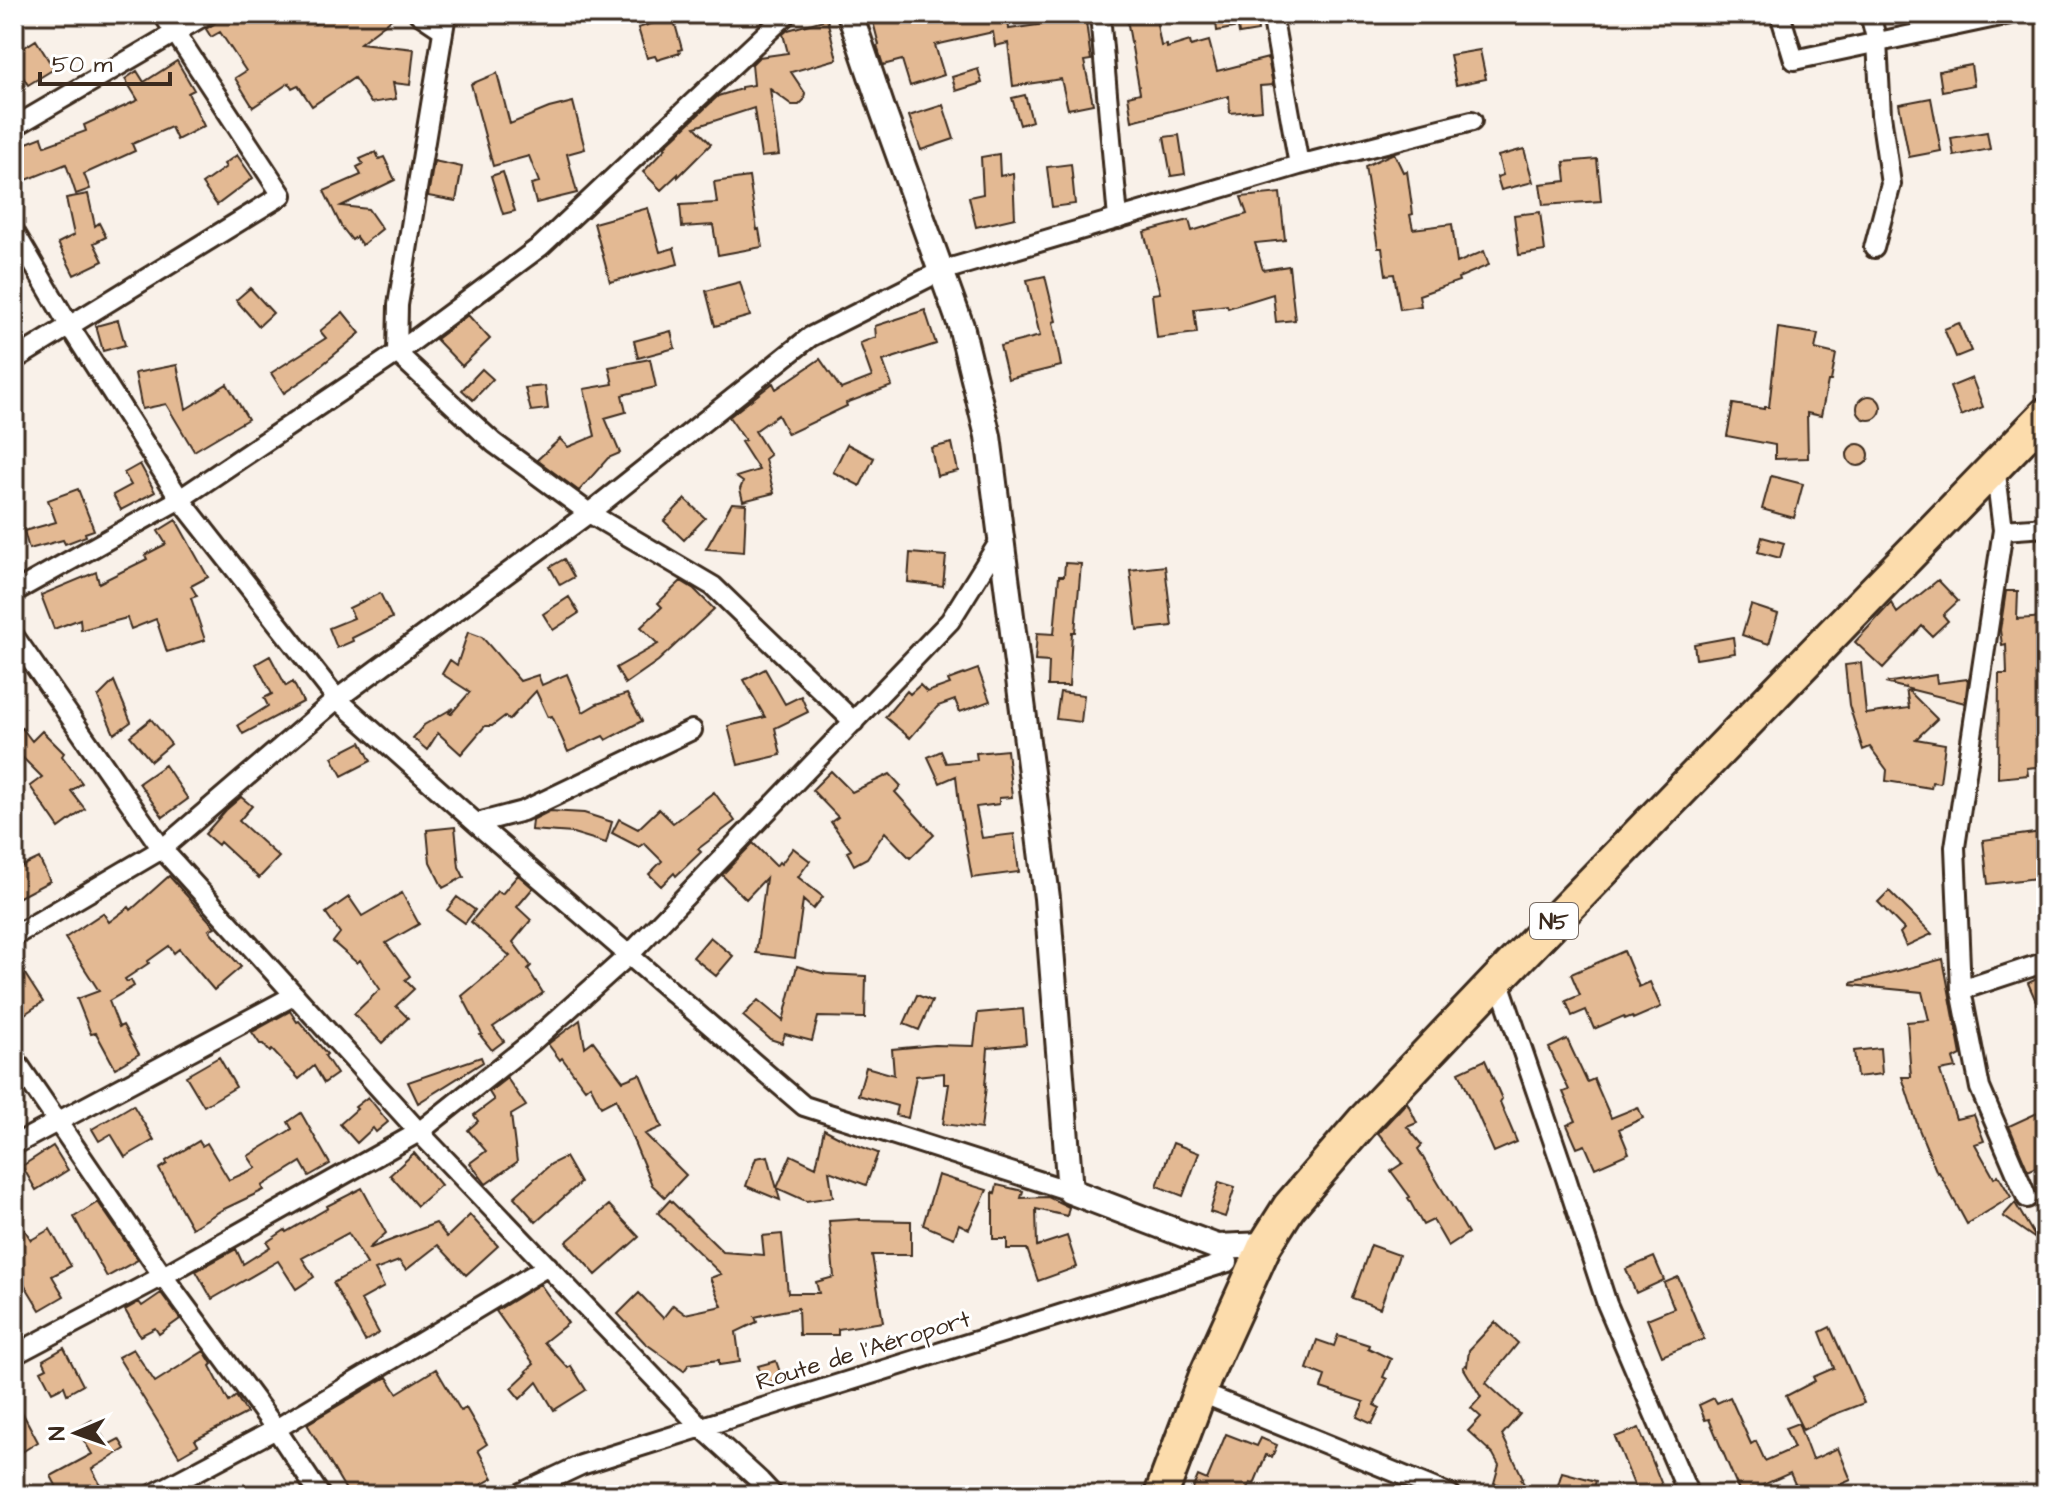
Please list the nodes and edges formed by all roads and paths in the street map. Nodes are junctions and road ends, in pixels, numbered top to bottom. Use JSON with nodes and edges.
{"nodes":[{"id":1,"x":163,"y":14,"type":"edge"},
{"id":2,"x":207,"y":14,"type":"edge"},
{"id":3,"x":419,"y":14,"type":"edge"},
{"id":4,"x":787,"y":14,"type":"edge"},
{"id":5,"x":850,"y":14,"type":"edge"},
{"id":6,"x":1100,"y":14,"type":"edge"},
{"id":7,"x":1272,"y":14,"type":"edge"},
{"id":8,"x":1780,"y":14,"type":"edge"},
{"id":9,"x":1870,"y":14,"type":"edge"},
{"id":10,"x":2010,"y":14,"type":"edge"},
{"id":11,"x":444,"y":22,"type":"edge"},
{"id":12,"x":176,"y":34,"type":"junction"},
{"id":13,"x":1877,"y":42,"type":"junction"},
{"id":14,"x":1472,"y":121,"type":"dead end"},
{"id":15,"x":14,"y":127,"type":"edge"},
{"id":16,"x":1299,"y":165,"type":"junction"},
{"id":17,"x":1118,"y":219,"type":"junction"},
{"id":18,"x":14,"y":231,"type":"edge"},
{"id":19,"x":1874,"y":248,"type":"dead end"},
{"id":20,"x":941,"y":271,"type":"junction"},
{"id":21,"x":70,"y":327,"type":"junction"},
{"id":22,"x":397,"y":353,"type":"junction"},
{"id":23,"x":14,"y":360,"type":"edge"},
{"id":24,"x":2046,"y":414,"type":"edge"},
{"id":25,"x":1995,"y":466,"type":"junction"},
{"id":26,"x":180,"y":499,"type":"junction"},
{"id":27,"x":589,"y":513,"type":"junction"},
{"id":28,"x":2046,"y":527,"type":"edge"},
{"id":29,"x":2003,"y":530,"type":"junction"},
{"id":30,"x":1001,"y":539,"type":"junction"},
{"id":31,"x":14,"y":592,"type":"edge"},
{"id":32,"x":14,"y":636,"type":"edge"},
{"id":33,"x":337,"y":699,"type":"junction"},
{"id":34,"x":854,"y":722,"type":"junction"},
{"id":35,"x":692,"y":730,"type":"dead end"},
{"id":36,"x":477,"y":823,"type":"junction"},
{"id":37,"x":162,"y":849,"type":"junction"},
{"id":38,"x":14,"y":936,"type":"edge"},
{"id":39,"x":629,"y":955,"type":"junction"},
{"id":40,"x":2046,"y":962,"type":"edge"},
{"id":41,"x":1498,"y":979,"type":"junction"},
{"id":42,"x":1961,"y":990,"type":"junction"},
{"id":43,"x":295,"y":995,"type":"junction"},
{"id":44,"x":14,"y":1058,"type":"edge"},
{"id":45,"x":58,"y":1121,"type":"junction"},
{"id":46,"x":419,"y":1132,"type":"junction"},
{"id":47,"x":14,"y":1145,"type":"edge"},
{"id":48,"x":1070,"y":1191,"type":"junction"},
{"id":49,"x":2027,"y":1198,"type":"dead end"},
{"id":50,"x":1265,"y":1245,"type":"junction"},
{"id":51,"x":1230,"y":1265,"type":"junction"},
{"id":52,"x":548,"y":1266,"type":"junction"},
{"id":53,"x":163,"y":1276,"type":"junction"},
{"id":54,"x":14,"y":1355,"type":"edge"},
{"id":55,"x":1199,"y":1392,"type":"junction"},
{"id":56,"x":700,"y":1426,"type":"junction"},
{"id":57,"x":276,"y":1429,"type":"junction"},
{"id":58,"x":152,"y":1495,"type":"edge"},
{"id":59,"x":320,"y":1495,"type":"edge"},
{"id":60,"x":517,"y":1495,"type":"edge"},
{"id":61,"x":773,"y":1495,"type":"edge"},
{"id":62,"x":1161,"y":1495,"type":"edge"},
{"id":63,"x":1451,"y":1495,"type":"edge"},
{"id":64,"x":1689,"y":1495,"type":"edge"}],
"edges":[{"from":1,"to":12,"type":"street"},
{"from":2,"to":12,"type":"street"},
{"from":3,"to":11,"type":"street"},
{"from":4,"to":22,"type":"street"},
{"from":5,"to":20,"type":"street"},
{"from":6,"to":17,"type":"street"},
{"from":7,"to":16,"type":"street"},
{"from":8,"to":13,"type":"street"},
{"from":9,"to":13,"type":"street"},
{"from":10,"to":13,"type":"street"},
{"from":11,"to":22,"type":"street"},
{"from":12,"to":15,"type":"street"},
{"from":12,"to":21,"type":"street"},
{"from":13,"to":19,"type":"street"},
{"from":14,"to":16,"type":"street"},
{"from":16,"to":17,"type":"street"},
{"from":17,"to":20,"type":"street"},
{"from":18,"to":21,"type":"street"},
{"from":20,"to":27,"type":"street"},
{"from":20,"to":30,"type":"street"},
{"from":21,"to":23,"type":"street"},
{"from":21,"to":26,"type":"street"},
{"from":22,"to":26,"type":"street"},
{"from":22,"to":27,"type":"street"},
{"from":24,"to":25,"type":"highway","number":"N5"},
{"from":25,"to":29,"type":"street"},
{"from":25,"to":41,"type":"highway","number":"N5"},
{"from":26,"to":31,"type":"street"},
{"from":26,"to":33,"type":"street"},
{"from":27,"to":33,"type":"street"},
{"from":27,"to":34,"type":"street"},
{"from":28,"to":29,"type":"street"},
{"from":29,"to":42,"type":"street"},
{"from":30,"to":34,"type":"street"},
{"from":30,"to":48,"type":"street"},
{"from":32,"to":37,"type":"street"},
{"from":33,"to":36,"type":"street"},
{"from":33,"to":37,"type":"street"},
{"from":34,"to":39,"type":"street"},
{"from":35,"to":36,"type":"street"},
{"from":36,"to":39,"type":"street"},
{"from":37,"to":38,"type":"street"},
{"from":37,"to":43,"type":"street"},
{"from":39,"to":46,"type":"street"},
{"from":39,"to":48,"type":"street"},
{"from":40,"to":42,"type":"street"},
{"from":41,"to":50,"type":"highway","number":"N5"},
{"from":41,"to":64,"type":"street"},
{"from":42,"to":49,"type":"street"},
{"from":43,"to":45,"type":"street"},
{"from":43,"to":46,"type":"street"},
{"from":44,"to":45,"type":"street"},
{"from":45,"to":47,"type":"street"},
{"from":45,"to":53,"type":"street"},
{"from":46,"to":52,"type":"street"},
{"from":46,"to":53,"type":"street"},
{"from":48,"to":51,"type":"street"},
{"from":50,"to":51,"type":"highway","number":"N5"},
{"from":50,"to":51,"type":"street"},
{"from":51,"to":55,"type":"highway","number":"N5"},
{"from":51,"to":56,"type":"street","name":"Route de l'Aéroport"},
{"from":52,"to":56,"type":"street"},
{"from":52,"to":57,"type":"street"},
{"from":53,"to":54,"type":"street"},
{"from":53,"to":57,"type":"street"},
{"from":55,"to":62,"type":"highway","number":"N5"},
{"from":55,"to":63,"type":"street"},
{"from":56,"to":60,"type":"street","name":"Route de l'Aéroport"},
{"from":56,"to":61,"type":"street"},
{"from":57,"to":58,"type":"street"},
{"from":57,"to":59,"type":"street"}]}
